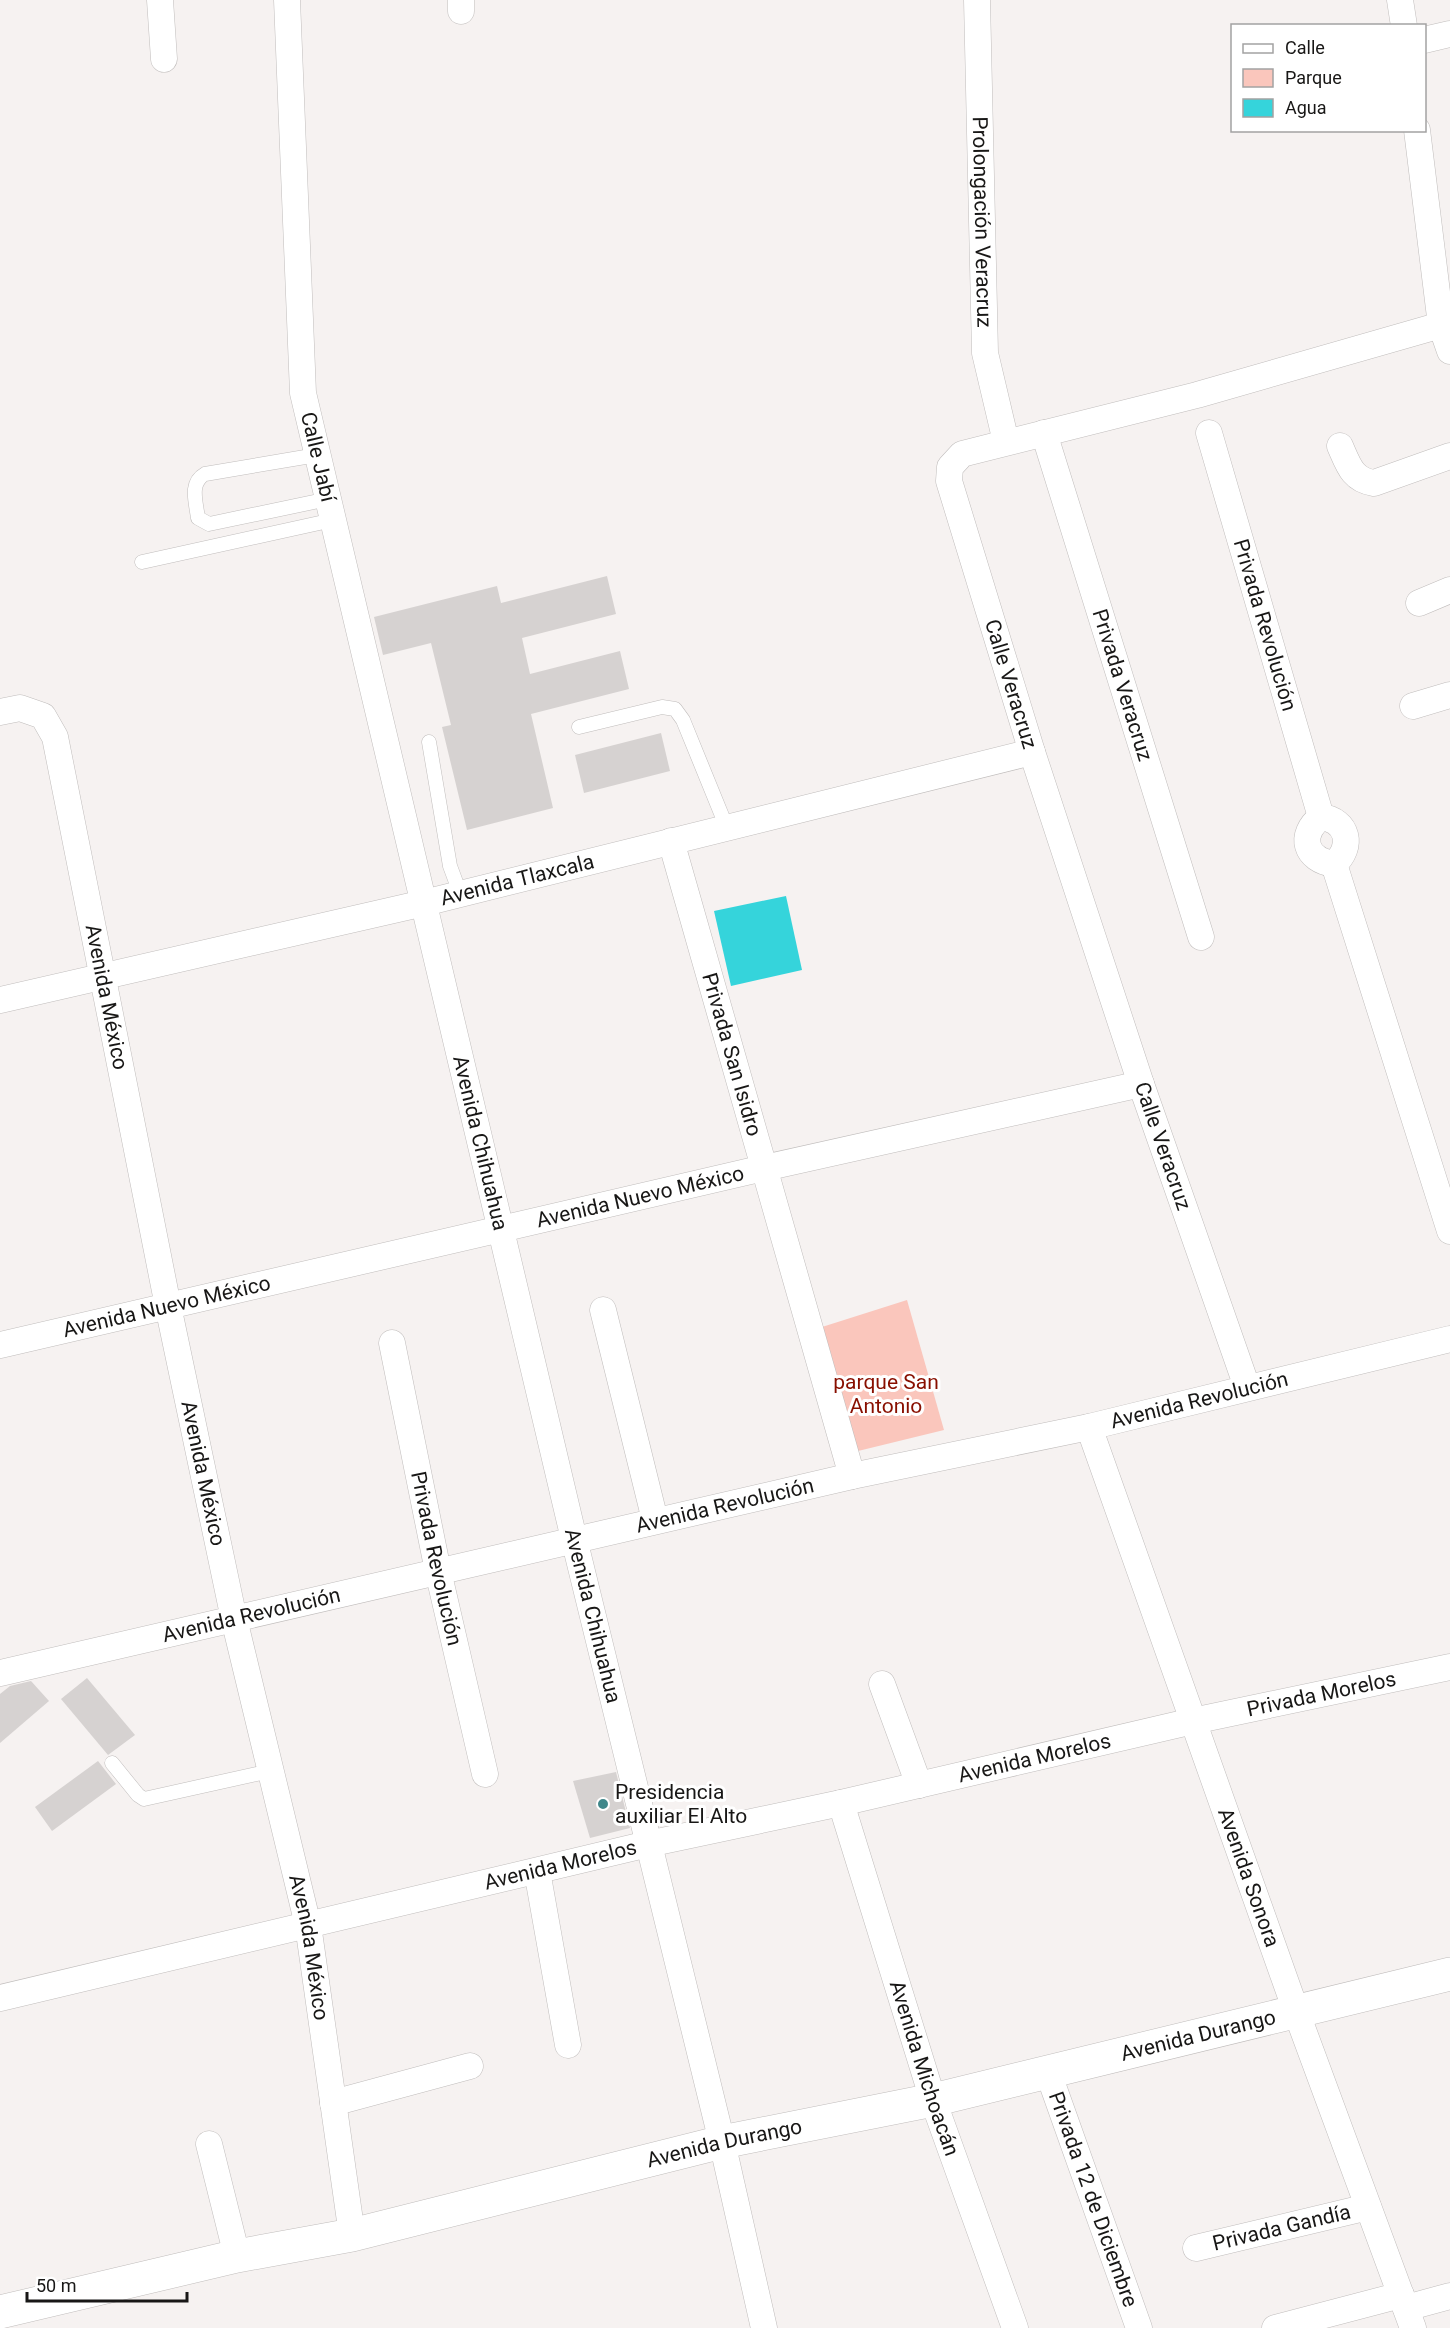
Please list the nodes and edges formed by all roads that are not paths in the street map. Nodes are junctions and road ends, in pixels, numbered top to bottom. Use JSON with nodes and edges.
{"nodes":[{"id":1,"x":160,"y":0,"type":"edge"},
{"id":2,"x":287,"y":0,"type":"edge"},
{"id":3,"x":977,"y":0,"type":"edge"},
{"id":4,"x":1400,"y":0,"type":"edge"},
{"id":5,"x":1404,"y":24,"type":"edge"},
{"id":6,"x":1450,"y":34,"type":"edge"},
{"id":7,"x":1426,"y":40,"type":"edge"},
{"id":8,"x":164,"y":59,"type":"dead end"},
{"id":9,"x":1418,"y":132,"type":"edge"},
{"id":10,"x":1439,"y":215,"type":"edge"},
{"id":11,"x":1441,"y":325,"type":"junction"},
{"id":12,"x":1450,"y":351,"type":"edge"},
{"id":13,"x":1044,"y":433,"type":"junction"},
{"id":14,"x":1209,"y":433,"type":"dead end"},
{"id":15,"x":1006,"y":442,"type":"junction"},
{"id":16,"x":1340,"y":446,"type":"dead end"},
{"id":17,"x":317,"y":455,"type":"junction"},
{"id":18,"x":1450,"y":456,"type":"edge"},
{"id":19,"x":331,"y":509,"type":"junction"},
{"id":20,"x":142,"y":562,"type":"dead end"},
{"id":21,"x":1450,"y":590,"type":"edge"},
{"id":22,"x":1419,"y":603,"type":"dead end"},
{"id":23,"x":1450,"y":695,"type":"edge"},
{"id":24,"x":1413,"y":706,"type":"dead end"},
{"id":25,"x":0,"y":712,"type":"edge"},
{"id":26,"x":579,"y":727,"type":"dead end"},
{"id":27,"x":429,"y":742,"type":"dead end"},
{"id":28,"x":1032,"y":752,"type":"junction"},
{"id":29,"x":727,"y":828,"type":"junction"},
{"id":30,"x":671,"y":841,"type":"junction"},
{"id":31,"x":460,"y":894,"type":"junction"},
{"id":32,"x":424,"y":903,"type":"junction"},
{"id":33,"x":1200,"y":937,"type":"dead end"},
{"id":34,"x":102,"y":975,"type":"junction"},
{"id":35,"x":0,"y":1000,"type":"edge"},
{"id":36,"x":1141,"y":1084,"type":"junction"},
{"id":37,"x":764,"y":1168,"type":"junction"},
{"id":38,"x":501,"y":1229,"type":"junction"},
{"id":39,"x":1450,"y":1231,"type":"edge"},
{"id":40,"x":168,"y":1306,"type":"junction"},
{"id":41,"x":603,"y":1310,"type":"dead end"},
{"id":42,"x":1450,"y":1339,"type":"edge"},
{"id":43,"x":392,"y":1343,"type":"dead end"},
{"id":44,"x":0,"y":1344,"type":"edge"},
{"id":45,"x":1247,"y":1387,"type":"junction"},
{"id":46,"x":1089,"y":1427,"type":"junction"},
{"id":47,"x":852,"y":1476,"type":"junction"},
{"id":48,"x":655,"y":1520,"type":"junction"},
{"id":49,"x":574,"y":1539,"type":"junction"},
{"id":50,"x":438,"y":1571,"type":"junction"},
{"id":51,"x":234,"y":1620,"type":"junction"},
{"id":52,"x":1450,"y":1667,"type":"edge"},
{"id":53,"x":0,"y":1673,"type":"edge"},
{"id":54,"x":882,"y":1684,"type":"dead end"},
{"id":55,"x":1192,"y":1721,"type":"junction"},
{"id":56,"x":112,"y":1763,"type":"dead end"},
{"id":57,"x":270,"y":1771,"type":"junction"},
{"id":58,"x":485,"y":1774,"type":"dead end"},
{"id":59,"x":919,"y":1785,"type":"junction"},
{"id":60,"x":841,"y":1803,"type":"junction"},
{"id":61,"x":648,"y":1844,"type":"junction"},
{"id":62,"x":537,"y":1871,"type":"junction"},
{"id":63,"x":308,"y":1925,"type":"junction"},
{"id":64,"x":1450,"y":1974,"type":"edge"},
{"id":65,"x":0,"y":1998,"type":"edge"},
{"id":66,"x":1296,"y":2011,"type":"junction"},
{"id":67,"x":568,"y":2046,"type":"dead end"},
{"id":68,"x":470,"y":2066,"type":"dead end"},
{"id":69,"x":1048,"y":2072,"type":"junction"},
{"id":70,"x":933,"y":2100,"type":"junction"},
{"id":71,"x":333,"y":2103,"type":"junction"},
{"id":72,"x":722,"y":2142,"type":"junction"},
{"id":73,"x":210,"y":2144,"type":"dead end"},
{"id":74,"x":1368,"y":2207,"type":"junction"},
{"id":75,"x":352,"y":2235,"type":"junction"},
{"id":76,"x":1196,"y":2248,"type":"dead end"},
{"id":77,"x":237,"y":2256,"type":"junction"},
{"id":78,"x":1450,"y":2296,"type":"edge"},
{"id":79,"x":1406,"y":2310,"type":"edge"},
{"id":80,"x":0,"y":2312,"type":"edge"},
{"id":81,"x":764,"y":2328,"type":"edge"},
{"id":82,"x":1015,"y":2328,"type":"edge"},
{"id":83,"x":1139,"y":2328,"type":"edge"},
{"id":84,"x":1275,"y":2328,"type":"edge"}],
"edges":[{"from":1,"to":8,"type":"street"},
{"from":2,"to":17,"type":"street","name":"Calle Jabí"},
{"from":3,"to":15,"type":"street","name":"Prolongación Veracruz"},
{"from":4,"to":5,"type":"street"},
{"from":6,"to":7,"type":"street"},
{"from":9,"to":10,"type":"street"},
{"from":10,"to":11,"type":"street"},
{"from":11,"to":12,"type":"street"},
{"from":11,"to":13,"type":"street","name":"Calle Veracruz"},
{"from":13,"to":15,"type":"street","name":"Calle Veracruz"},
{"from":13,"to":33,"type":"street","name":"Privada Veracruz"},
{"from":14,"to":39,"type":"street","name":"Privada Revolución"},
{"from":15,"to":28,"type":"street","name":"Calle Veracruz"},
{"from":16,"to":18,"type":"street"},
{"from":17,"to":19,"type":"street","name":"Calle Jabí"},
{"from":17,"to":19,"type":"lane"},
{"from":19,"to":20,"type":"lane"},
{"from":19,"to":32,"type":"street","name":"Calle Jabí"},
{"from":21,"to":22,"type":"street"},
{"from":23,"to":24,"type":"street"},
{"from":25,"to":34,"type":"street","name":"Avenida México"},
{"from":26,"to":29,"type":"lane"},
{"from":27,"to":31,"type":"lane"},
{"from":28,"to":29,"type":"street","name":"Avenida Tlaxcala"},
{"from":28,"to":36,"type":"street","name":"Calle Veracruz"},
{"from":29,"to":30,"type":"street","name":"Avenida Tlaxcala"},
{"from":30,"to":31,"type":"street","name":"Avenida Tlaxcala"},
{"from":30,"to":37,"type":"street","name":"Privada San Isidro"},
{"from":31,"to":32,"type":"street","name":"Avenida Tlaxcala"},
{"from":32,"to":34,"type":"street","name":"Avenida Tlaxcala"},
{"from":32,"to":38,"type":"street","name":"Avenida Chihuahua"},
{"from":34,"to":35,"type":"street","name":"Avenida Tlaxcala"},
{"from":34,"to":40,"type":"street","name":"Avenida México"},
{"from":36,"to":37,"type":"street","name":"Avenida Nuevo México"},
{"from":36,"to":45,"type":"street","name":"Calle Veracruz"},
{"from":37,"to":38,"type":"street","name":"Avenida Nuevo México"},
{"from":37,"to":47,"type":"street","name":"Privada San Isidro"},
{"from":38,"to":40,"type":"street","name":"Avenida Nuevo México"},
{"from":38,"to":49,"type":"street","name":"Avenida Chihuahua"},
{"from":40,"to":44,"type":"street","name":"Avenida Nuevo México"},
{"from":40,"to":51,"type":"street","name":"Avenida México"},
{"from":41,"to":48,"type":"street"},
{"from":42,"to":45,"type":"street","name":"Avenida Revolución"},
{"from":43,"to":50,"type":"street","name":"Privada Revolución"},
{"from":45,"to":46,"type":"street","name":"Avenida Revolución"},
{"from":46,"to":47,"type":"street","name":"Avenida Revolución"},
{"from":46,"to":55,"type":"street","name":"Avenida Sonora"},
{"from":47,"to":48,"type":"street","name":"Avenida Revolución"},
{"from":48,"to":49,"type":"street","name":"Avenida Revolución"},
{"from":49,"to":50,"type":"street","name":"Avenida Revolución"},
{"from":49,"to":61,"type":"street","name":"Avenida Chihuahua"},
{"from":50,"to":51,"type":"street","name":"Avenida Revolución"},
{"from":50,"to":58,"type":"street","name":"Privada Revolución"},
{"from":51,"to":53,"type":"street","name":"Avenida Revolución"},
{"from":51,"to":57,"type":"street","name":"Avenida México"},
{"from":52,"to":55,"type":"street","name":"Privada Morelos"},
{"from":54,"to":59,"type":"street"},
{"from":55,"to":59,"type":"street","name":"Avenida Morelos"},
{"from":55,"to":66,"type":"street","name":"Avenida Sonora"},
{"from":56,"to":57,"type":"lane"},
{"from":57,"to":63,"type":"street","name":"Avenida México"},
{"from":59,"to":60,"type":"street","name":"Avenida Morelos"},
{"from":60,"to":61,"type":"street","name":"Avenida Morelos"},
{"from":60,"to":70,"type":"street","name":"Avenida Michoacán"},
{"from":61,"to":62,"type":"street","name":"Avenida Morelos"},
{"from":61,"to":72,"type":"street","name":"Avenida Chihuahua"},
{"from":62,"to":63,"type":"street","name":"Avenida Morelos"},
{"from":62,"to":67,"type":"street"},
{"from":63,"to":65,"type":"street","name":"Avenida Morelos"},
{"from":63,"to":71,"type":"street","name":"Avenida México"},
{"from":64,"to":66,"type":"street","name":"Avenida Durango"},
{"from":66,"to":69,"type":"street","name":"Avenida Durango"},
{"from":66,"to":74,"type":"street","name":"Avenida Sonora"},
{"from":68,"to":71,"type":"street"},
{"from":69,"to":70,"type":"street","name":"Avenida Durango"},
{"from":69,"to":83,"type":"street","name":"Privada 12 de Diciembre"},
{"from":70,"to":72,"type":"street","name":"Avenida Durango"},
{"from":70,"to":82,"type":"street","name":"Avenida Michoacán"},
{"from":71,"to":75,"type":"street","name":"Avenida México"},
{"from":72,"to":75,"type":"street","name":"Avenida Durango"},
{"from":72,"to":81,"type":"street","name":"Avenida Chihuahua"},
{"from":73,"to":77,"type":"street"},
{"from":74,"to":76,"type":"street","name":"Privada Gandía"},
{"from":74,"to":79,"type":"street","name":"Avenida Sonora"},
{"from":75,"to":77,"type":"street","name":"Avenida Durango"},
{"from":77,"to":80,"type":"street","name":"Avenida Durango"},
{"from":78,"to":79,"type":"street"},
{"from":79,"to":84,"type":"street"}]}
